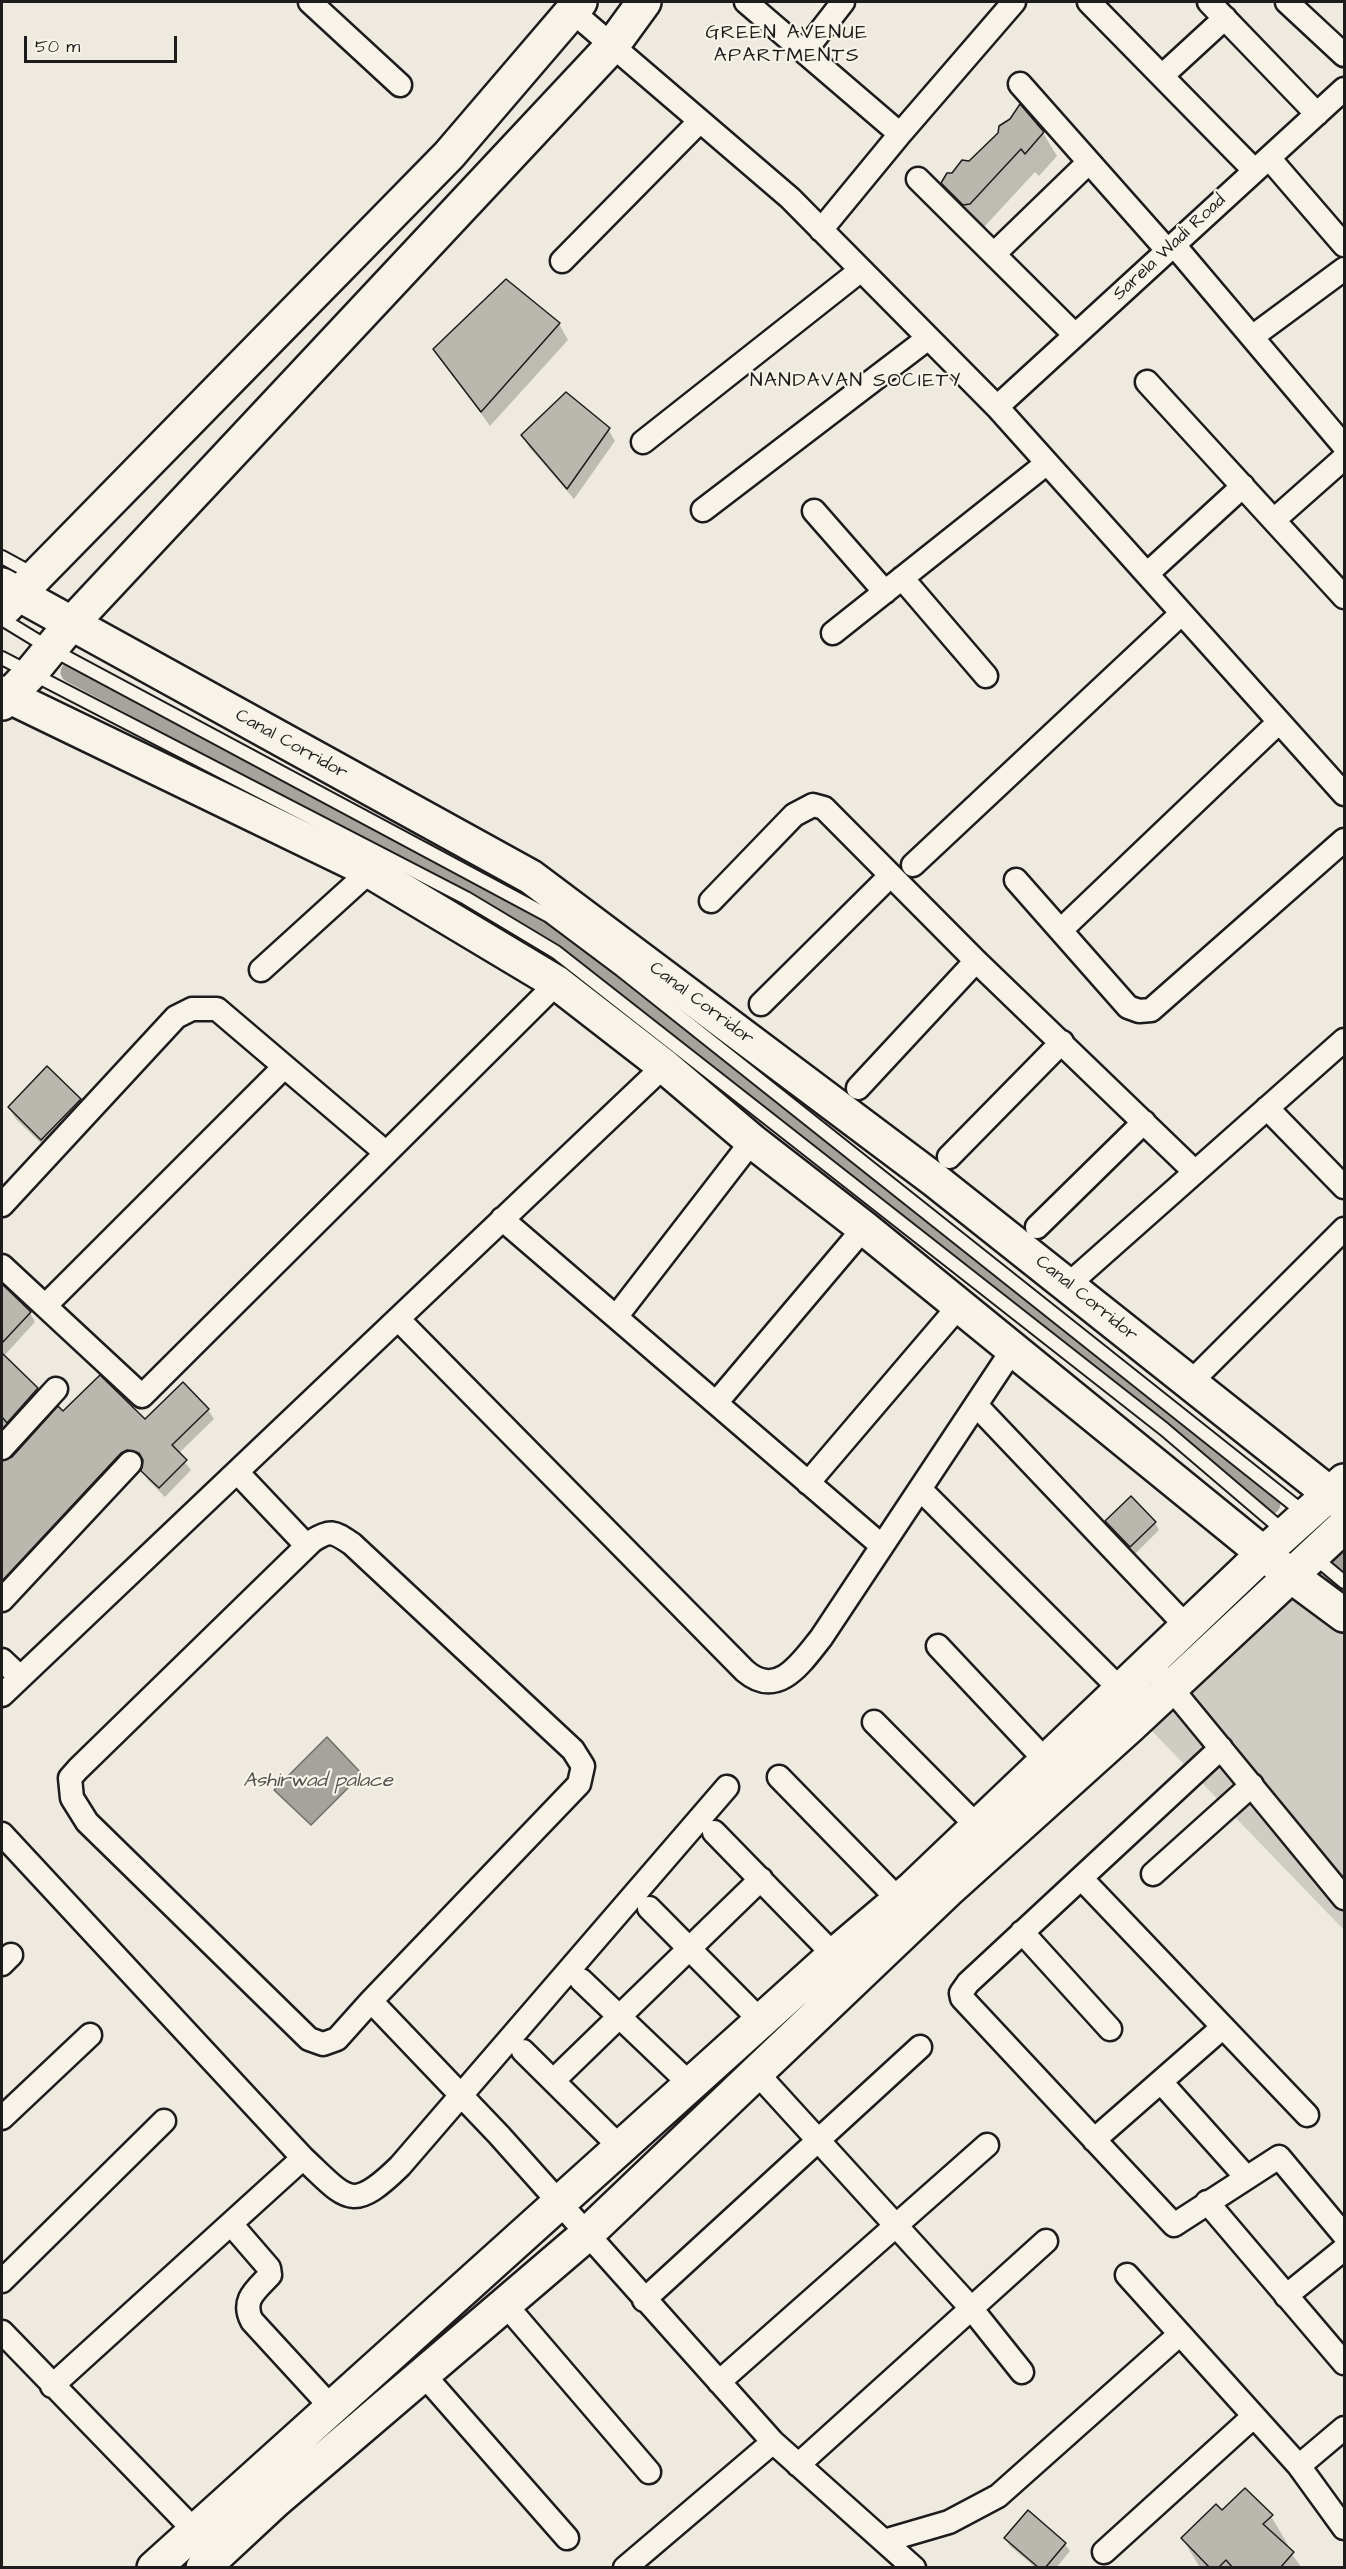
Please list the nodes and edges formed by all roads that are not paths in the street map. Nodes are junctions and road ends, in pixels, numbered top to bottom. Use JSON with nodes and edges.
{"nodes":[{"id":1,"x":310,"y":2,"type":"edge"},
{"id":2,"x":644,"y":2,"type":"edge"},
{"id":3,"x":746,"y":2,"type":"edge"},
{"id":4,"x":843,"y":2,"type":"edge"},
{"id":5,"x":1014,"y":2,"type":"edge"},
{"id":6,"x":1089,"y":2,"type":"edge"},
{"id":7,"x":1209,"y":2,"type":"edge"},
{"id":8,"x":1287,"y":2,"type":"edge"},
{"id":9,"x":576,"y":7,"type":"edge"},
{"id":10,"x":1225,"y":18,"type":"junction"},
{"id":11,"x":612,"y":46,"type":"junction"},
{"id":12,"x":805,"y":51,"type":"junction"},
{"id":13,"x":1344,"y":56,"type":"edge"},
{"id":14,"x":1163,"y":75,"type":"junction"},
{"id":15,"x":1020,"y":84,"type":"dead end"},
{"id":16,"x":400,"y":85,"type":"dead end"},
{"id":17,"x":1344,"y":89,"type":"edge"},
{"id":18,"x":1317,"y":114,"type":"junction"},
{"id":19,"x":700,"y":121,"type":"junction"},
{"id":20,"x":900,"y":134,"type":"junction"},
{"id":21,"x":1089,"y":162,"type":"junction"},
{"id":22,"x":1262,"y":164,"type":"junction"},
{"id":23,"x":918,"y":179,"type":"dead end"},
{"id":24,"x":821,"y":230,"type":"junction"},
{"id":25,"x":1344,"y":245,"type":"edge"},
{"id":26,"x":1171,"y":248,"type":"junction"},
{"id":27,"x":993,"y":254,"type":"junction"},
{"id":28,"x":562,"y":261,"type":"dead end"},
{"id":29,"x":1344,"y":269,"type":"edge"},
{"id":30,"x":861,"y":270,"type":"junction"},
{"id":31,"x":1075,"y":335,"type":"junction"},
{"id":32,"x":1252,"y":337,"type":"junction"},
{"id":33,"x":927,"y":339,"type":"junction"},
{"id":34,"x":1147,"y":382,"type":"dead end"},
{"id":35,"x":997,"y":407,"type":"junction"},
{"id":36,"x":643,"y":442,"type":"dead end"},
{"id":37,"x":1344,"y":447,"type":"edge"},
{"id":38,"x":1344,"y":458,"type":"edge"},
{"id":39,"x":1047,"y":463,"type":"junction"},
{"id":40,"x":1243,"y":486,"type":"junction"},
{"id":41,"x":703,"y":510,"type":"dead end"},
{"id":42,"x":814,"y":511,"type":"dead end"},
{"id":43,"x":1274,"y":520,"type":"junction"},
{"id":44,"x":2,"y":557,"type":"edge"},
{"id":45,"x":1147,"y":574,"type":"junction"},
{"id":46,"x":1337,"y":574,"type":"edge"},
{"id":47,"x":893,"y":585,"type":"junction"},
{"id":48,"x":12,"y":597,"type":"edge"},
{"id":49,"x":1344,"y":597,"type":"edge"},
{"id":50,"x":1181,"y":614,"type":"junction"},
{"id":51,"x":72,"y":624,"type":"junction"},
{"id":52,"x":833,"y":633,"type":"dead end"},
{"id":53,"x":51,"y":649,"type":"junction"},
{"id":54,"x":2,"y":658,"type":"edge"},
{"id":55,"x":986,"y":676,"type":"dead end"},
{"id":56,"x":10,"y":692,"type":"edge"},
{"id":57,"x":1279,"y":722,"type":"junction"},
{"id":58,"x":1344,"y":794,"type":"edge"},
{"id":59,"x":1344,"y":840,"type":"edge"},
{"id":60,"x":913,"y":865,"type":"dead end"},
{"id":61,"x":370,"y":871,"type":"junction"},
{"id":62,"x":890,"y":876,"type":"junction"},
{"id":63,"x":1016,"y":880,"type":"dead end"},
{"id":64,"x":711,"y":901,"type":"dead end"},
{"id":65,"x":1061,"y":930,"type":"junction"},
{"id":66,"x":976,"y":961,"type":"junction"},
{"id":67,"x":261,"y":970,"type":"dead end"},
{"id":68,"x":557,"y":983,"type":"junction"},
{"id":69,"x":761,"y":1004,"type":"dead end"},
{"id":70,"x":1344,"y":1040,"type":"edge"},
{"id":71,"x":1062,"y":1042,"type":"junction"},
{"id":72,"x":664,"y":1066,"type":"junction"},
{"id":73,"x":284,"y":1067,"type":"junction"},
{"id":74,"x":858,"y":1088,"type":"dead end"},
{"id":75,"x":1267,"y":1108,"type":"junction"},
{"id":76,"x":1144,"y":1122,"type":"junction"},
{"id":77,"x":752,"y":1141,"type":"junction"},
{"id":78,"x":385,"y":1152,"type":"junction"},
{"id":79,"x":950,"y":1157,"type":"dead end"},
{"id":80,"x":1194,"y":1171,"type":"junction"},
{"id":81,"x":1344,"y":1187,"type":"edge"},
{"id":82,"x":2,"y":1205,"type":"edge"},
{"id":83,"x":502,"y":1219,"type":"junction"},
{"id":84,"x":1037,"y":1227,"type":"dead end"},
{"id":85,"x":864,"y":1228,"type":"junction"},
{"id":86,"x":1344,"y":1229,"type":"edge"},
{"id":87,"x":2,"y":1266,"type":"edge"},
{"id":88,"x":1069,"y":1284,"type":"junction"},
{"id":89,"x":45,"y":1306,"type":"junction"},
{"id":90,"x":959,"y":1306,"type":"junction"},
{"id":91,"x":616,"y":1317,"type":"junction"},
{"id":92,"x":398,"y":1319,"type":"junction"},
{"id":93,"x":1012,"y":1349,"type":"junction"},
{"id":94,"x":1189,"y":1384,"type":"junction"},
{"id":95,"x":56,"y":1389,"type":"dead end"},
{"id":96,"x":716,"y":1403,"type":"junction"},
{"id":97,"x":976,"y":1405,"type":"junction"},
{"id":98,"x":2,"y":1448,"type":"edge"},
{"id":99,"x":130,"y":1463,"type":"dead end"},
{"id":100,"x":237,"y":1472,"type":"junction"},
{"id":101,"x":808,"y":1483,"type":"junction"},
{"id":102,"x":920,"y":1489,"type":"junction"},
{"id":103,"x":1316,"y":1530,"type":"edge"},
{"id":104,"x":307,"y":1546,"type":"junction"},
{"id":105,"x":882,"y":1546,"type":"junction"},
{"id":106,"x":1344,"y":1582,"type":"edge"},
{"id":107,"x":2,"y":1600,"type":"edge"},
{"id":108,"x":1344,"y":1615,"type":"edge"},
{"id":109,"x":1187,"y":1627,"type":"junction"},
{"id":110,"x":938,"y":1646,"type":"dead end"},
{"id":111,"x":2,"y":1660,"type":"edge"},
{"id":112,"x":1150,"y":1662,"type":"junction"},
{"id":113,"x":20,"y":1677,"type":"junction"},
{"id":114,"x":1171,"y":1687,"type":"junction"},
{"id":115,"x":1121,"y":1690,"type":"junction"},
{"id":116,"x":2,"y":1695,"type":"edge"},
{"id":117,"x":874,"y":1722,"type":"dead end"},
{"id":118,"x":1221,"y":1748,"type":"junction"},
{"id":119,"x":1046,"y":1761,"type":"junction"},
{"id":120,"x":780,"y":1778,"type":"dead end"},
{"id":121,"x":1252,"y":1785,"type":"junction"},
{"id":122,"x":728,"y":1787,"type":"dead end"},
{"id":123,"x":977,"y":1826,"type":"junction"},
{"id":124,"x":714,"y":1832,"type":"dead end"},
{"id":125,"x":6,"y":1848,"type":"edge"},
{"id":126,"x":1153,"y":1874,"type":"dead end"},
{"id":127,"x":1081,"y":1878,"type":"junction"},
{"id":128,"x":762,"y":1879,"type":"junction"},
{"id":129,"x":1344,"y":1898,"type":"edge"},
{"id":130,"x":899,"y":1900,"type":"junction"},
{"id":131,"x":649,"y":1908,"type":"dead end"},
{"id":132,"x":1022,"y":1932,"type":"junction"},
{"id":133,"x":690,"y":1948,"type":"junction"},
{"id":134,"x":834,"y":1955,"type":"junction"},
{"id":135,"x":582,"y":1980,"type":"dead end"},
{"id":136,"x":370,"y":2001,"type":"junction"},
{"id":137,"x":620,"y":2016,"type":"junction"},
{"id":138,"x":761,"y":2021,"type":"junction"},
{"id":139,"x":1223,"y":2027,"type":"junction"},
{"id":140,"x":1110,"y":2029,"type":"dead end"},
{"id":141,"x":90,"y":2035,"type":"dead end"},
{"id":142,"x":920,"y":2047,"type":"dead end"},
{"id":143,"x":523,"y":2051,"type":"dead end"},
{"id":144,"x":756,"y":2072,"type":"junction"},
{"id":145,"x":554,"y":2080,"type":"junction"},
{"id":146,"x":1161,"y":2082,"type":"junction"},
{"id":147,"x":690,"y":2084,"type":"junction"},
{"id":148,"x":460,"y":2095,"type":"junction"},
{"id":149,"x":1306,"y":2115,"type":"dead end"},
{"id":150,"x":2,"y":2118,"type":"edge"},
{"id":151,"x":164,"y":2121,"type":"dead end"},
{"id":152,"x":818,"y":2140,"type":"junction"},
{"id":153,"x":1094,"y":2140,"type":"junction"},
{"id":154,"x":987,"y":2145,"type":"dead end"},
{"id":155,"x":620,"y":2147,"type":"junction"},
{"id":156,"x":303,"y":2158,"type":"junction"},
{"id":157,"x":1246,"y":2177,"type":"junction"},
{"id":158,"x":559,"y":2202,"type":"junction"},
{"id":159,"x":1207,"y":2202,"type":"junction"},
{"id":160,"x":231,"y":2224,"type":"junction"},
{"id":161,"x":896,"y":2226,"type":"junction"},
{"id":162,"x":586,"y":2235,"type":"junction"},
{"id":163,"x":1344,"y":2235,"type":"edge"},
{"id":164,"x":1046,"y":2241,"type":"dead end"},
{"id":165,"x":1344,"y":2249,"type":"edge"},
{"id":166,"x":1127,"y":2275,"type":"dead end"},
{"id":167,"x":2,"y":2281,"type":"edge"},
{"id":168,"x":1286,"y":2296,"type":"junction"},
{"id":169,"x":644,"y":2300,"type":"junction"},
{"id":170,"x":505,"y":2304,"type":"junction"},
{"id":171,"x":971,"y":2308,"type":"junction"},
{"id":172,"x":2,"y":2332,"type":"edge"},
{"id":173,"x":1180,"y":2334,"type":"junction"},
{"id":174,"x":1344,"y":2363,"type":"edge"},
{"id":175,"x":1023,"y":2372,"type":"dead end"},
{"id":176,"x":423,"y":2374,"type":"junction"},
{"id":177,"x":719,"y":2382,"type":"junction"},
{"id":178,"x":52,"y":2386,"type":"junction"},
{"id":179,"x":331,"y":2407,"type":"junction"},
{"id":180,"x":1254,"y":2416,"type":"junction"},
{"id":181,"x":1344,"y":2428,"type":"edge"},
{"id":182,"x":773,"y":2442,"type":"junction"},
{"id":183,"x":798,"y":2465,"type":"junction"},
{"id":184,"x":1299,"y":2466,"type":"junction"},
{"id":185,"x":650,"y":2472,"type":"dead end"},
{"id":186,"x":1344,"y":2528,"type":"edge"},
{"id":187,"x":194,"y":2530,"type":"junction"},
{"id":188,"x":567,"y":2538,"type":"dead end"},
{"id":189,"x":884,"y":2541,"type":"junction"},
{"id":190,"x":1104,"y":2552,"type":"dead end"},
{"id":191,"x":217,"y":2563,"type":"edge"},
{"id":192,"x":154,"y":2568,"type":"edge"},
{"id":193,"x":625,"y":2568,"type":"edge"},
{"id":194,"x":914,"y":2568,"type":"edge"}],
"edges":[{"from":1,"to":16,"type":"street"},
{"from":2,"to":11,"type":"street"},
{"from":3,"to":12,"type":"street"},
{"from":4,"to":12,"type":"street"},
{"from":5,"to":20,"type":"street"},
{"from":6,"to":14,"type":"street"},
{"from":7,"to":10,"type":"street"},
{"from":8,"to":13,"type":"street"},
{"from":9,"to":11,"type":"street"},
{"from":9,"to":48,"type":"street"},
{"from":10,"to":14,"type":"street"},
{"from":10,"to":18,"type":"street"},
{"from":11,"to":19,"type":"street"},
{"from":11,"to":51,"type":"street"},
{"from":12,"to":20,"type":"street"},
{"from":14,"to":22,"type":"street"},
{"from":15,"to":21,"type":"street"},
{"from":17,"to":18,"type":"street","name":"Sarela Wadi Road"},
{"from":18,"to":22,"type":"street","name":"Sarela Wadi Road"},
{"from":19,"to":24,"type":"street"},
{"from":19,"to":28,"type":"street"},
{"from":20,"to":24,"type":"street"},
{"from":21,"to":26,"type":"street"},
{"from":21,"to":27,"type":"street"},
{"from":22,"to":25,"type":"street"},
{"from":22,"to":26,"type":"street","name":"Sarela Wadi Road"},
{"from":23,"to":27,"type":"street"},
{"from":24,"to":30,"type":"street"},
{"from":26,"to":31,"type":"street","name":"Sarela Wadi Road"},
{"from":26,"to":32,"type":"street"},
{"from":27,"to":31,"type":"street"},
{"from":29,"to":32,"type":"street"},
{"from":30,"to":33,"type":"street"},
{"from":30,"to":36,"type":"street"},
{"from":31,"to":35,"type":"street","name":"Sarela Wadi Road"},
{"from":32,"to":37,"type":"street"},
{"from":33,"to":35,"type":"street"},
{"from":33,"to":41,"type":"street"},
{"from":34,"to":40,"type":"street"},
{"from":35,"to":39,"type":"street"},
{"from":38,"to":43,"type":"street"},
{"from":39,"to":45,"type":"street"},
{"from":39,"to":47,"type":"street"},
{"from":40,"to":43,"type":"street"},
{"from":40,"to":45,"type":"street"},
{"from":42,"to":47,"type":"street"},
{"from":43,"to":46,"type":"street"},
{"from":44,"to":48,"type":"lane"},
{"from":45,"to":50,"type":"street"},
{"from":46,"to":49,"type":"street"},
{"from":47,"to":52,"type":"street"},
{"from":47,"to":55,"type":"street"},
{"from":48,"to":51,"type":"street","name":"Canal Corridor"},
{"from":48,"to":53,"type":"lane"},
{"from":50,"to":57,"type":"street"},
{"from":50,"to":60,"type":"street"},
{"from":51,"to":53,"type":"street"},
{"from":51,"to":88,"type":"street","name":"Canal Corridor"},
{"from":53,"to":56,"type":"street"},
{"from":53,"to":103,"type":"lane"},
{"from":54,"to":56,"type":"lane"},
{"from":56,"to":61,"type":"street"},
{"from":56,"to":103,"type":"lane"},
{"from":57,"to":58,"type":"street"},
{"from":57,"to":65,"type":"street"},
{"from":59,"to":65,"type":"street"},
{"from":61,"to":67,"type":"street"},
{"from":61,"to":68,"type":"street"},
{"from":62,"to":64,"type":"street"},
{"from":62,"to":66,"type":"street"},
{"from":62,"to":69,"type":"street"},
{"from":63,"to":65,"type":"street"},
{"from":66,"to":71,"type":"street"},
{"from":66,"to":74,"type":"street"},
{"from":68,"to":72,"type":"street"},
{"from":68,"to":78,"type":"street"},
{"from":70,"to":75,"type":"street"},
{"from":71,"to":76,"type":"street"},
{"from":71,"to":79,"type":"street"},
{"from":72,"to":77,"type":"street"},
{"from":72,"to":83,"type":"street"},
{"from":73,"to":78,"type":"street"},
{"from":73,"to":82,"type":"street"},
{"from":73,"to":89,"type":"street"},
{"from":75,"to":80,"type":"street"},
{"from":75,"to":81,"type":"street"},
{"from":76,"to":80,"type":"street"},
{"from":76,"to":84,"type":"street"},
{"from":77,"to":85,"type":"street"},
{"from":77,"to":91,"type":"street"},
{"from":78,"to":89,"type":"street"},
{"from":80,"to":88,"type":"street"},
{"from":83,"to":91,"type":"street"},
{"from":83,"to":92,"type":"street"},
{"from":85,"to":90,"type":"street"},
{"from":85,"to":96,"type":"street"},
{"from":86,"to":94,"type":"street"},
{"from":87,"to":89,"type":"street"},
{"from":88,"to":94,"type":"street","name":"Canal Corridor"},
{"from":90,"to":93,"type":"street"},
{"from":90,"to":101,"type":"street"},
{"from":91,"to":96,"type":"street"},
{"from":92,"to":100,"type":"street"},
{"from":92,"to":105,"type":"street"},
{"from":93,"to":97,"type":"street"},
{"from":93,"to":103,"type":"street"},
{"from":94,"to":103,"type":"street","name":"Canal Corridor"},
{"from":95,"to":98,"type":"street"},
{"from":96,"to":101,"type":"street"},
{"from":97,"to":102,"type":"street"},
{"from":97,"to":109,"type":"street"},
{"from":99,"to":107,"type":"street"},
{"from":100,"to":104,"type":"street"},
{"from":100,"to":113,"type":"street"},
{"from":101,"to":105,"type":"street"},
{"from":102,"to":105,"type":"street"},
{"from":102,"to":115,"type":"street"},
{"from":103,"to":106,"type":"lane"},
{"from":103,"to":108,"type":"street"},
{"from":103,"to":109,"type":"street"},
{"from":103,"to":114,"type":"street"},
{"from":104,"to":136,"type":"street"},
{"from":104,"to":136,"type":"street"},
{"from":109,"to":112,"type":"street"},
{"from":110,"to":119,"type":"street"},
{"from":111,"to":113,"type":"street"},
{"from":112,"to":114,"type":"street"},
{"from":112,"to":115,"type":"street"},
{"from":113,"to":116,"type":"street"},
{"from":114,"to":118,"type":"street"},
{"from":114,"to":144,"type":"street"},
{"from":115,"to":119,"type":"street"},
{"from":117,"to":123,"type":"street"},
{"from":118,"to":121,"type":"street"},
{"from":118,"to":127,"type":"street"},
{"from":119,"to":123,"type":"street"},
{"from":120,"to":130,"type":"street"},
{"from":121,"to":126,"type":"street"},
{"from":121,"to":129,"type":"street"},
{"from":122,"to":148,"type":"street"},
{"from":123,"to":130,"type":"street"},
{"from":124,"to":128,"type":"street"},
{"from":125,"to":156,"type":"street"},
{"from":127,"to":132,"type":"street"},
{"from":127,"to":139,"type":"street"},
{"from":128,"to":133,"type":"street"},
{"from":128,"to":134,"type":"street"},
{"from":130,"to":134,"type":"street"},
{"from":131,"to":133,"type":"street"},
{"from":132,"to":140,"type":"street"},
{"from":132,"to":153,"type":"street"},
{"from":133,"to":137,"type":"street"},
{"from":133,"to":138,"type":"street"},
{"from":134,"to":138,"type":"street"},
{"from":135,"to":137,"type":"street"},
{"from":136,"to":148,"type":"street"},
{"from":137,"to":145,"type":"street"},
{"from":137,"to":147,"type":"street"},
{"from":138,"to":147,"type":"street"},
{"from":139,"to":146,"type":"street"},
{"from":139,"to":149,"type":"street"},
{"from":141,"to":150,"type":"street"},
{"from":142,"to":152,"type":"street"},
{"from":143,"to":145,"type":"street"},
{"from":144,"to":152,"type":"street"},
{"from":144,"to":162,"type":"street"},
{"from":145,"to":155,"type":"street"},
{"from":146,"to":153,"type":"street"},
{"from":146,"to":157,"type":"street"},
{"from":147,"to":155,"type":"street"},
{"from":148,"to":156,"type":"street"},
{"from":148,"to":158,"type":"street"},
{"from":151,"to":167,"type":"street"},
{"from":152,"to":161,"type":"street"},
{"from":152,"to":169,"type":"street"},
{"from":153,"to":159,"type":"street"},
{"from":154,"to":161,"type":"street"},
{"from":155,"to":158,"type":"street"},
{"from":156,"to":160,"type":"street"},
{"from":157,"to":159,"type":"street"},
{"from":157,"to":163,"type":"street"},
{"from":158,"to":162,"type":"street"},
{"from":158,"to":179,"type":"street"},
{"from":159,"to":168,"type":"street"},
{"from":160,"to":178,"type":"street"},
{"from":160,"to":179,"type":"street"},
{"from":161,"to":171,"type":"street"},
{"from":161,"to":177,"type":"street"},
{"from":162,"to":169,"type":"street"},
{"from":162,"to":170,"type":"street"},
{"from":164,"to":171,"type":"street"},
{"from":165,"to":168,"type":"street"},
{"from":166,"to":173,"type":"street"},
{"from":168,"to":174,"type":"street"},
{"from":169,"to":177,"type":"street"},
{"from":170,"to":176,"type":"street"},
{"from":170,"to":185,"type":"street"},
{"from":171,"to":175,"type":"street"},
{"from":171,"to":183,"type":"street"},
{"from":172,"to":178,"type":"street"},
{"from":173,"to":180,"type":"street"},
{"from":173,"to":189,"type":"street"},
{"from":176,"to":188,"type":"street"},
{"from":176,"to":191,"type":"street"},
{"from":177,"to":182,"type":"street"},
{"from":178,"to":187,"type":"street"},
{"from":179,"to":187,"type":"street"},
{"from":180,"to":184,"type":"street"},
{"from":180,"to":190,"type":"street"},
{"from":181,"to":184,"type":"street"},
{"from":182,"to":183,"type":"street"},
{"from":182,"to":193,"type":"street"},
{"from":183,"to":189,"type":"street"},
{"from":184,"to":186,"type":"street"},
{"from":187,"to":192,"type":"street"},
{"from":189,"to":194,"type":"street"}]}
